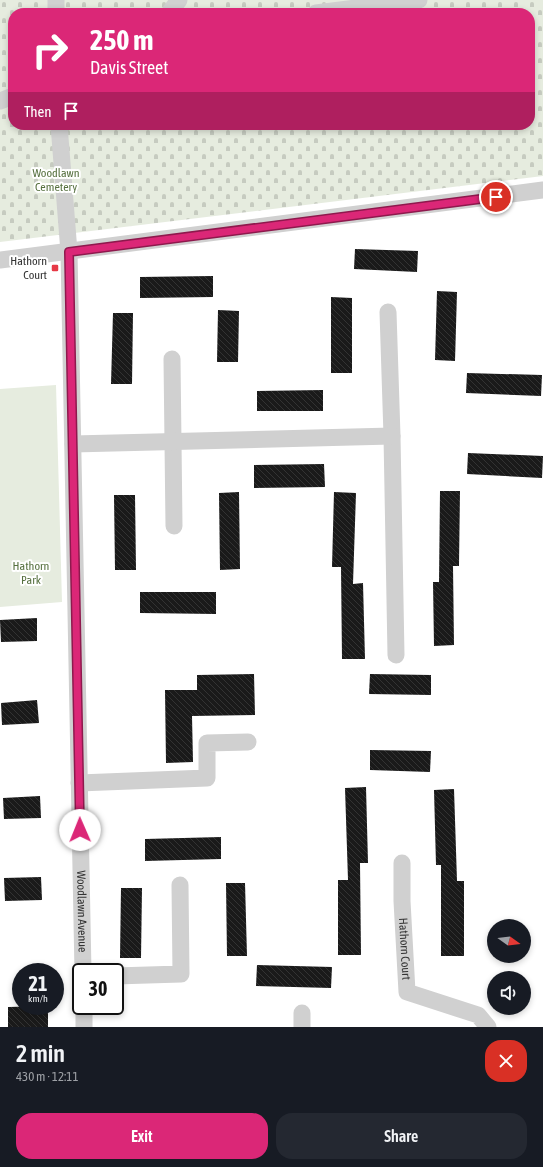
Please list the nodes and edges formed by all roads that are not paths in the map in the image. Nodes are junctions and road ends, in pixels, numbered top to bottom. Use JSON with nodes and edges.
{"nodes":[{"id":1,"x":419,"y":0,"type":"edge"},
{"id":2,"x":356,"y":8,"type":"edge"},
{"id":3,"x":59,"y":130,"type":"edge"},
{"id":4,"x":543,"y":190,"type":"edge"},
{"id":5,"x":69,"y":252,"type":"junction"},
{"id":6,"x":0,"y":260,"type":"edge"},
{"id":7,"x":388,"y":312,"type":"dead end"},
{"id":8,"x":172,"y":358,"type":"dead end"},
{"id":9,"x":392,"y":436,"type":"junction"},
{"id":10,"x":173,"y":441,"type":"junction"},
{"id":11,"x":73,"y":444,"type":"junction"},
{"id":12,"x":174,"y":526,"type":"dead end"},
{"id":13,"x":396,"y":655,"type":"dead end"},
{"id":14,"x":248,"y":742,"type":"dead end"},
{"id":15,"x":79,"y":783,"type":"junction"},
{"id":16,"x":402,"y":863,"type":"dead end"},
{"id":17,"x":180,"y":885,"type":"dead end"},
{"id":18,"x":83,"y":963,"type":"edge"},
{"id":19,"x":124,"y":976,"type":"edge"},
{"id":20,"x":84,"y":1015,"type":"edge"},
{"id":21,"x":84,"y":1027,"type":"edge"},
{"id":22,"x":488,"y":1027,"type":"edge"}],
"edges":[{"from":1,"to":2,"type":"street"},
{"from":3,"to":5,"type":"street","name":"Woodlawn Avenue"},
{"from":4,"to":5,"type":"street"},
{"from":5,"to":6,"type":"street"},
{"from":5,"to":11,"type":"street","name":"Woodlawn Avenue"},
{"from":7,"to":9,"type":"street"},
{"from":8,"to":10,"type":"street"},
{"from":9,"to":10,"type":"street"},
{"from":9,"to":13,"type":"street"},
{"from":10,"to":11,"type":"street"},
{"from":10,"to":12,"type":"street"},
{"from":11,"to":15,"type":"street","name":"Woodlawn Avenue"},
{"from":14,"to":15,"type":"street"},
{"from":15,"to":18,"type":"street","name":"Woodlawn Avenue"},
{"from":16,"to":22,"type":"street","name":"Hathorn Court"},
{"from":17,"to":19,"type":"street"},
{"from":20,"to":21,"type":"street"}]}
